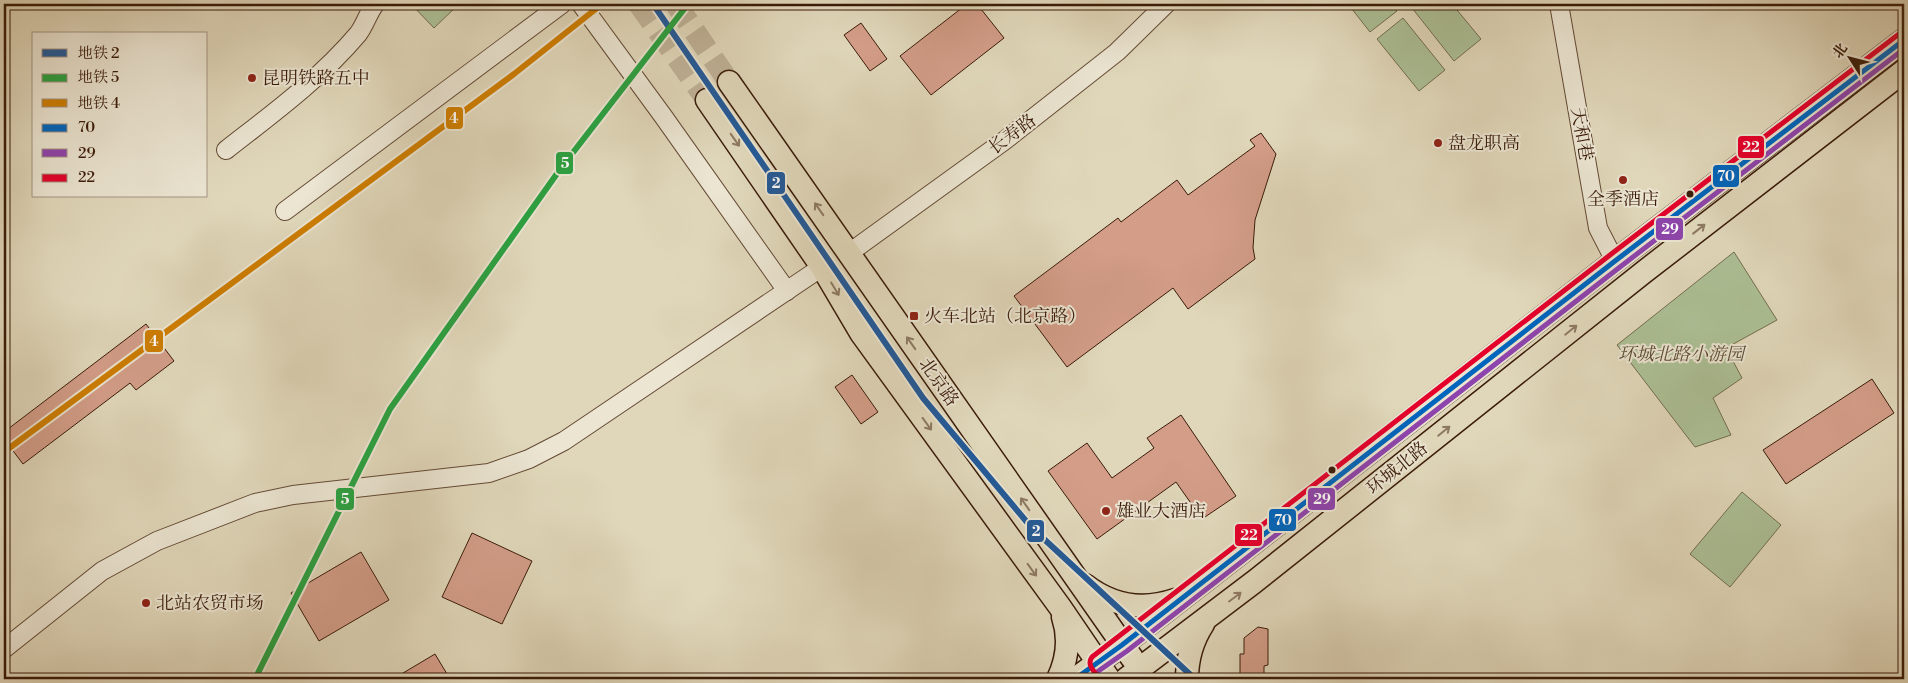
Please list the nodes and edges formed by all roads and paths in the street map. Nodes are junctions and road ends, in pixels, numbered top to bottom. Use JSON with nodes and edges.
{"nodes":[{"id":1,"x":375,"y":4,"type":"edge"},
{"id":2,"x":562,"y":4,"type":"edge"},
{"id":3,"x":580,"y":4,"type":"edge"},
{"id":4,"x":1166,"y":4,"type":"edge"},
{"id":5,"x":1559,"y":4,"type":"edge"},
{"id":6,"x":1904,"y":40,"type":"edge"},
{"id":7,"x":1904,"y":72,"type":"edge"},
{"id":8,"x":729,"y":82,"type":"tunnel mouth"},
{"id":9,"x":707,"y":100,"type":"tunnel mouth"},
{"id":10,"x":226,"y":150,"type":"dead end"},
{"id":11,"x":285,"y":211,"type":"dead end"},
{"id":12,"x":849,"y":253,"type":"junction"},
{"id":13,"x":1615,"y":261,"type":"junction"},
{"id":14,"x":822,"y":267,"type":"junction"},
{"id":15,"x":787,"y":291,"type":"junction"},
{"id":16,"x":1079,"y":580,"type":"junction"},
{"id":17,"x":1187,"y":594,"type":"junction"},
{"id":18,"x":1060,"y":607,"type":"junction"},
{"id":19,"x":1214,"y":613,"type":"junction"},
{"id":20,"x":1122,"y":645,"type":"junction"},
{"id":21,"x":4,"y":649,"type":"edge"},
{"id":22,"x":1103,"y":671,"type":"edge"},
{"id":23,"x":1139,"y":676,"type":"edge"},
{"id":24,"x":1058,"y":679,"type":"edge"},
{"id":25,"x":1075,"y":679,"type":"edge"},
{"id":26,"x":1186,"y":679,"type":"edge"}],
"edges":[{"from":1,"to":10,"type":"street"},
{"from":2,"to":11,"type":"street"},
{"from":3,"to":15,"type":"street"},
{"from":4,"to":12,"type":"street","name":"长寿路"},
{"from":5,"to":13,"type":"street","name":"天和巷"},
{"from":6,"to":13,"type":"main road","name":"环城北路"},
{"from":19,"to":7,"type":"main road","name":"环城北路","one_way":true},
{"from":12,"to":8,"type":"main road","name":"北京路","one_way":true},
{"from":9,"to":14,"type":"main road","name":"北京路","one_way":true},
{"from":16,"to":12,"type":"main road","name":"北京路","one_way":true},
{"from":13,"to":17,"type":"main road","name":"环城北路"},
{"from":14,"to":15,"type":"street"},
{"from":14,"to":18,"type":"main road","name":"北京路","one_way":true},
{"from":15,"to":21,"type":"street"},
{"from":16,"to":17,"type":"main road"},
{"from":16,"to":20,"type":"main road","name":"北京路"},
{"from":17,"to":20,"type":"main road","name":"环城北路"},
{"from":18,"to":22,"type":"main road","name":"北京路"},
{"from":18,"to":24,"type":"main road"},
{"from":19,"to":23,"type":"main road","name":"环城北路"},
{"from":19,"to":26,"type":"main road"},
{"from":20,"to":22,"type":"main road","name":"环城北路"},
{"from":20,"to":23,"type":"main road","name":"北京路"},
{"from":22,"to":25,"type":"main road","name":"环城北路"}]}
